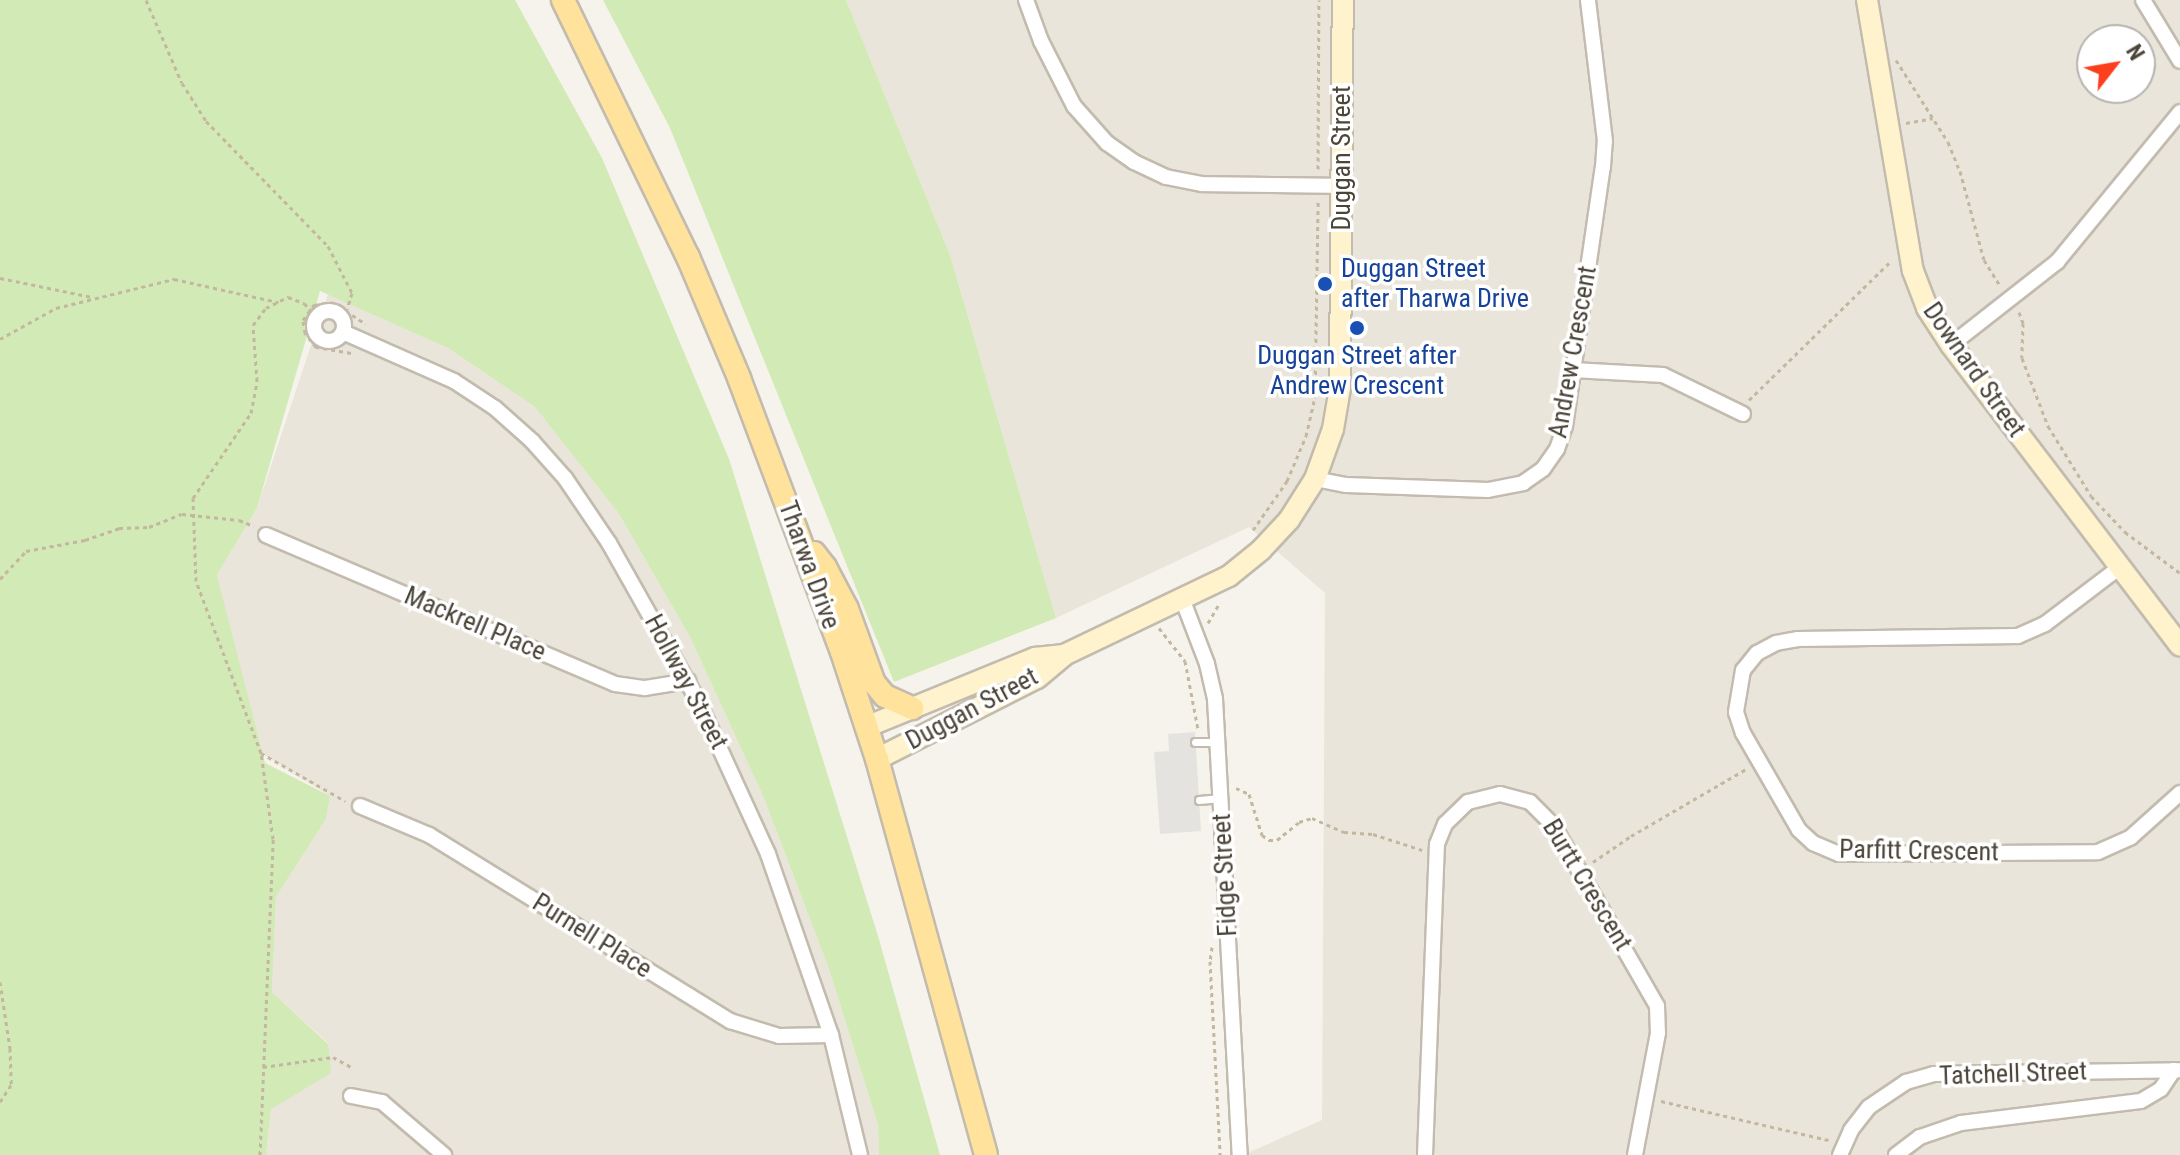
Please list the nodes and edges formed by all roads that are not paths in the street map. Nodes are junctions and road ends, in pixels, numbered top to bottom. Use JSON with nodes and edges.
{"nodes":[{"id":1,"x":563,"y":0,"type":"edge"},
{"id":2,"x":1026,"y":0,"type":"edge"},
{"id":3,"x":1343,"y":0,"type":"edge"},
{"id":4,"x":1588,"y":0,"type":"edge"},
{"id":5,"x":1867,"y":0,"type":"edge"},
{"id":6,"x":2143,"y":0,"type":"edge"},
{"id":7,"x":2180,"y":61,"type":"edge"},
{"id":8,"x":2180,"y":112,"type":"edge"},
{"id":9,"x":1342,"y":186,"type":"junction"},
{"id":10,"x":343,"y":332,"type":"junction"},
{"id":11,"x":1951,"y":345,"type":"junction"},
{"id":12,"x":1573,"y":370,"type":"junction"},
{"id":13,"x":1743,"y":414,"type":"dead end"},
{"id":14,"x":1315,"y":479,"type":"junction"},
{"id":15,"x":262,"y":532,"type":"road end"},
{"id":16,"x":798,"y":534,"type":"junction"},
{"id":17,"x":2120,"y":567,"type":"junction"},
{"id":18,"x":1183,"y":601,"type":"junction"},
{"id":19,"x":2180,"y":646,"type":"edge"},
{"id":20,"x":1064,"y":655,"type":"junction"},
{"id":21,"x":688,"y":681,"type":"junction"},
{"id":22,"x":912,"y":708,"type":"junction"},
{"id":23,"x":866,"y":727,"type":"junction"},
{"id":24,"x":1195,"y":742,"type":"dead end"},
{"id":25,"x":1218,"y":742,"type":"junction"},
{"id":26,"x":877,"y":759,"type":"junction"},
{"id":27,"x":2180,"y":793,"type":"edge"},
{"id":28,"x":1221,"y":794,"type":"junction"},
{"id":29,"x":1199,"y":800,"type":"dead end"},
{"id":30,"x":360,"y":806,"type":"road end"},
{"id":31,"x":831,"y":1035,"type":"junction"},
{"id":32,"x":2177,"y":1070,"type":"edge"},
{"id":33,"x":351,"y":1096,"type":"dead end"},
{"id":34,"x":444,"y":1155,"type":"edge"},
{"id":35,"x":860,"y":1155,"type":"edge"},
{"id":36,"x":986,"y":1155,"type":"edge"},
{"id":37,"x":1240,"y":1155,"type":"edge"},
{"id":38,"x":1425,"y":1155,"type":"edge"},
{"id":39,"x":1635,"y":1155,"type":"edge"},
{"id":40,"x":1840,"y":1155,"type":"edge"},
{"id":41,"x":1896,"y":1155,"type":"edge"}],
"edges":[{"from":1,"to":16,"type":"main road","name":"Tharwa Drive"},
{"from":2,"to":9,"type":"street"},
{"from":3,"to":9,"type":"street","name":"Duggan Street"},
{"from":4,"to":12,"type":"street","name":"Andrew Crescent"},
{"from":5,"to":11,"type":"street","name":"Downard Street"},
{"from":6,"to":7,"type":"street"},
{"from":8,"to":11,"type":"street"},
{"from":9,"to":14,"type":"street","name":"Duggan Street"},
{"from":10,"to":10,"type":"street","name":"Hollway Street"},
{"from":10,"to":21,"type":"street","name":"Hollway Street"},
{"from":11,"to":17,"type":"street","name":"Downard Street"},
{"from":12,"to":13,"type":"street"},
{"from":12,"to":14,"type":"street","name":"Andrew Crescent"},
{"from":14,"to":18,"type":"street","name":"Duggan Street"},
{"from":15,"to":21,"type":"street","name":"Mackrell Place"},
{"from":16,"to":22,"type":"main road"},
{"from":16,"to":23,"type":"main road","name":"Tharwa Drive"},
{"from":17,"to":19,"type":"street","name":"Downard Street"},
{"from":17,"to":27,"type":"street","name":"Parfitt Crescent"},
{"from":18,"to":20,"type":"street","name":"Duggan Street"},
{"from":18,"to":25,"type":"street","name":"Fidge Street"},
{"from":20,"to":22,"type":"street","name":"Duggan Street"},
{"from":20,"to":26,"type":"street","name":"Duggan Street"},
{"from":21,"to":31,"type":"street","name":"Hollway Street"},
{"from":22,"to":23,"type":"street","name":"Duggan Street"},
{"from":23,"to":26,"type":"main road","name":"Tharwa Drive"},
{"from":24,"to":25,"type":"lane"},
{"from":25,"to":28,"type":"street","name":"Fidge Street"},
{"from":26,"to":36,"type":"main road","name":"Tharwa Drive"},
{"from":28,"to":29,"type":"lane"},
{"from":28,"to":37,"type":"street","name":"Fidge Street"},
{"from":30,"to":31,"type":"street","name":"Purnell Place"},
{"from":31,"to":35,"type":"street","name":"Hollway Street"},
{"from":32,"to":40,"type":"street","name":"Tatchell Street"},
{"from":32,"to":41,"type":"street","name":"Tatchell Street"},
{"from":33,"to":34,"type":"street"},
{"from":38,"to":39,"type":"street","name":"Burtt Crescent"}]}
